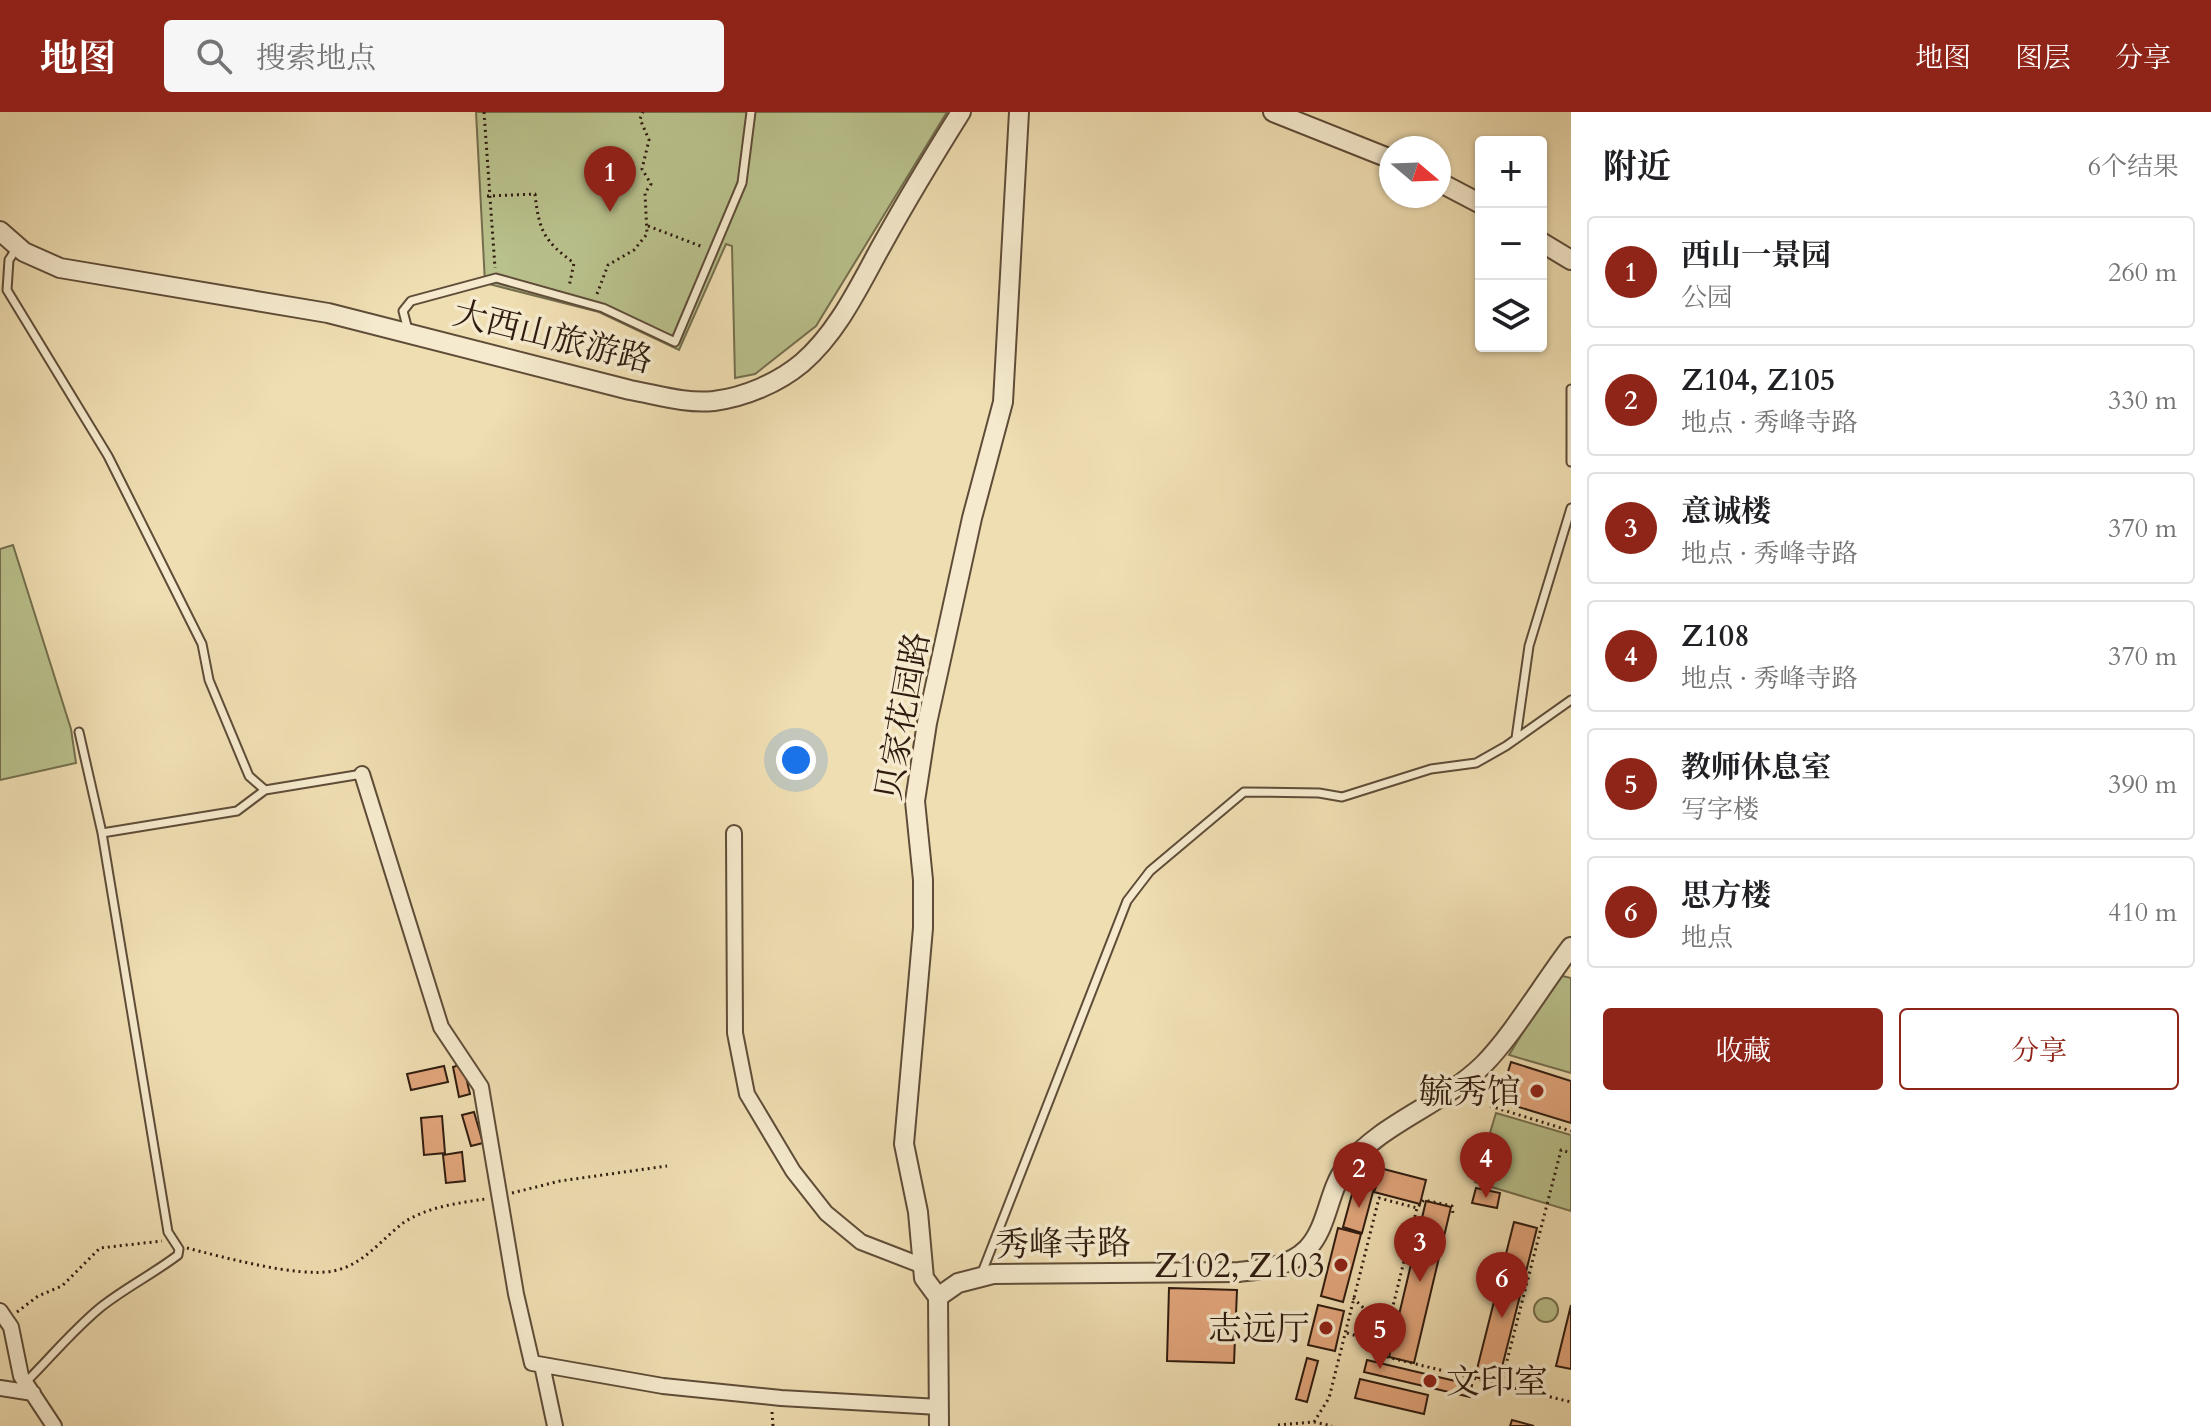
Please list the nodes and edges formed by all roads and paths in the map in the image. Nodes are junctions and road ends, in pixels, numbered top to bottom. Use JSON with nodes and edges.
{"nodes":[{"id":1,"x":484,"y":112,"type":"edge"},
{"id":2,"x":643,"y":112,"type":"edge"},
{"id":3,"x":751,"y":112,"type":"edge"},
{"id":4,"x":961,"y":112,"type":"edge"},
{"id":5,"x":1019,"y":112,"type":"edge"},
{"id":6,"x":1273,"y":112,"type":"edge"},
{"id":7,"x":1379,"y":154,"type":"edge"},
{"id":8,"x":1451,"y":188,"type":"edge"},
{"id":9,"x":487,"y":196,"type":"junction"},
{"id":10,"x":1475,"y":201,"type":"edge"},
{"id":11,"x":648,"y":226,"type":"junction"},
{"id":12,"x":0,"y":231,"type":"edge"},
{"id":13,"x":1547,"y":246,"type":"edge"},
{"id":14,"x":18,"y":247,"type":"junction"},
{"id":15,"x":713,"y":252,"type":"junction"},
{"id":16,"x":1571,"y":260,"type":"edge"},
{"id":17,"x":496,"y":278,"type":"junction"},
{"id":18,"x":567,"y":297,"type":"junction"},
{"id":19,"x":594,"y":305,"type":"junction"},
{"id":20,"x":409,"y":332,"type":"junction"},
{"id":21,"x":1571,"y":389,"type":"edge"},
{"id":22,"x":1571,"y":462,"type":"edge"},
{"id":23,"x":1571,"y":508,"type":"edge"},
{"id":24,"x":1571,"y":700,"type":"edge"},
{"id":25,"x":79,"y":732,"type":"dead end"},
{"id":26,"x":1516,"y":738,"type":"junction"},
{"id":27,"x":362,"y":774,"type":"joint"},
{"id":28,"x":265,"y":790,"type":"junction"},
{"id":29,"x":102,"y":833,"type":"junction"},
{"id":30,"x":734,"y":833,"type":"dead end"},
{"id":31,"x":1571,"y":947,"type":"edge"},
{"id":32,"x":1490,"y":1106,"type":"dead end"},
{"id":33,"x":1553,"y":1118,"type":"dead end"},
{"id":34,"x":1551,"y":1125,"type":"junction"},
{"id":35,"x":1571,"y":1131,"type":"edge"},
{"id":36,"x":1571,"y":1153,"type":"edge"},
{"id":37,"x":667,"y":1166,"type":"dead end"},
{"id":38,"x":499,"y":1197,"type":"junction"},
{"id":39,"x":1417,"y":1208,"type":"junction"},
{"id":40,"x":1453,"y":1214,"type":"dead end"},
{"id":41,"x":168,"y":1232,"type":"junction"},
{"id":42,"x":176,"y":1245,"type":"junction"},
{"id":43,"x":923,"y":1266,"type":"junction"},
{"id":44,"x":980,"y":1276,"type":"junction"},
{"id":45,"x":938,"y":1297,"type":"junction"},
{"id":46,"x":1352,"y":1297,"type":"junction"},
{"id":47,"x":3,"y":1315,"type":"edge"},
{"id":48,"x":1388,"y":1324,"type":"junction"},
{"id":49,"x":1347,"y":1333,"type":"junction"},
{"id":50,"x":1381,"y":1353,"type":"junction"},
{"id":51,"x":542,"y":1365,"type":"junction"},
{"id":52,"x":1501,"y":1384,"type":"junction"},
{"id":53,"x":0,"y":1388,"type":"edge"},
{"id":54,"x":29,"y":1388,"type":"junction"},
{"id":55,"x":1571,"y":1402,"type":"edge"},
{"id":56,"x":939,"y":1417,"type":"edge"},
{"id":57,"x":1314,"y":1422,"type":"junction"},
{"id":58,"x":1278,"y":1425,"type":"edge"},
{"id":59,"x":54,"y":1426,"type":"edge"},
{"id":60,"x":555,"y":1426,"type":"edge"},
{"id":61,"x":1332,"y":1426,"type":"edge"}],
"edges":[{"from":1,"to":9,"type":"path"},
{"from":2,"to":11,"type":"path"},
{"from":3,"to":15,"type":"lane"},
{"from":4,"to":20,"type":"street","name":"大西山旅游路"},
{"from":5,"to":43,"type":"street","name":"贝家花园路"},
{"from":6,"to":7,"type":"street"},
{"from":8,"to":10,"type":"street"},
{"from":9,"to":17,"type":"path"},
{"from":9,"to":18,"type":"path"},
{"from":11,"to":15,"type":"path"},
{"from":11,"to":19,"type":"path"},
{"from":12,"to":14,"type":"street","name":"大西山旅游路"},
{"from":13,"to":16,"type":"street"},
{"from":14,"to":20,"type":"street","name":"大西山旅游路"},
{"from":14,"to":28,"type":"lane"},
{"from":15,"to":19,"type":"lane"},
{"from":17,"to":18,"type":"lane"},
{"from":17,"to":20,"type":"lane"},
{"from":18,"to":19,"type":"lane"},
{"from":21,"to":22,"type":"lane"},
{"from":23,"to":26,"type":"lane"},
{"from":24,"to":26,"type":"lane"},
{"from":25,"to":29,"type":"lane"},
{"from":26,"to":44,"type":"lane"},
{"from":27,"to":28,"type":"lane"},
{"from":27,"to":38,"type":"street"},
{"from":28,"to":29,"type":"lane"},
{"from":29,"to":41,"type":"lane"},
{"from":30,"to":43,"type":"street"},
{"from":31,"to":44,"type":"street","name":"秀峰寺路"},
{"from":32,"to":34,"type":"path"},
{"from":33,"to":34,"type":"path"},
{"from":34,"to":35,"type":"path"},
{"from":36,"to":52,"type":"path"},
{"from":37,"to":38,"type":"path"},
{"from":38,"to":42,"type":"path"},
{"from":38,"to":51,"type":"street"},
{"from":39,"to":40,"type":"path"},
{"from":39,"to":46,"type":"path"},
{"from":39,"to":48,"type":"path"},
{"from":41,"to":42,"type":"lane"},
{"from":41,"to":47,"type":"path"},
{"from":42,"to":54,"type":"lane"},
{"from":43,"to":45,"type":"street","name":"贝家花园路"},
{"from":44,"to":45,"type":"street","name":"秀峰寺路"},
{"from":45,"to":56,"type":"street","name":"贝家花园路"},
{"from":46,"to":48,"type":"path"},
{"from":46,"to":49,"type":"path"},
{"from":47,"to":54,"type":"street"},
{"from":48,"to":50,"type":"path"},
{"from":49,"to":50,"type":"path"},
{"from":49,"to":57,"type":"path"},
{"from":50,"to":52,"type":"path"},
{"from":51,"to":56,"type":"street"},
{"from":51,"to":60,"type":"street"},
{"from":52,"to":55,"type":"path"},
{"from":53,"to":54,"type":"street"},
{"from":54,"to":59,"type":"street"},
{"from":57,"to":58,"type":"path"},
{"from":57,"to":61,"type":"path"}]}
